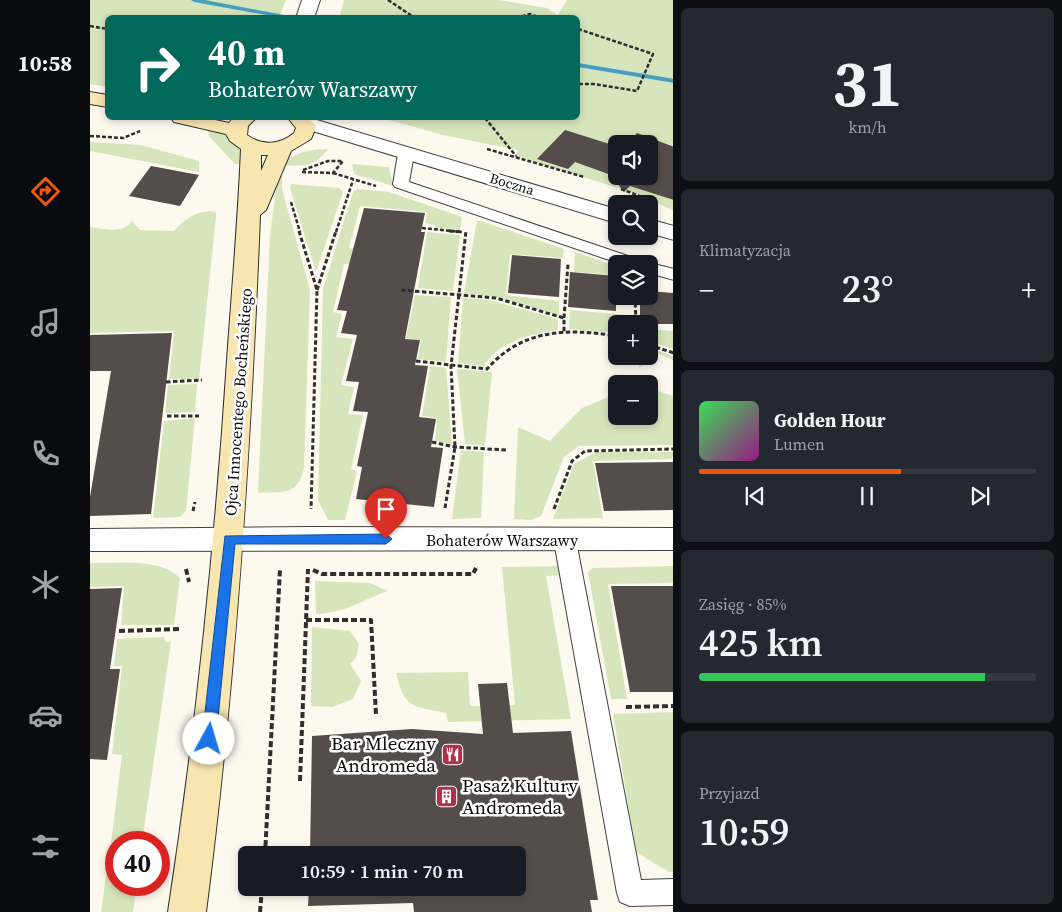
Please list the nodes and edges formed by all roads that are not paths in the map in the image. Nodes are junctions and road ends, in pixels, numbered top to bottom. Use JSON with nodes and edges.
{"nodes":[{"id":1,"x":90,"y":98,"type":"edge"},
{"id":2,"x":105,"y":101,"type":"edge"},
{"id":3,"x":201,"y":120,"type":"edge"},
{"id":4,"x":241,"y":124,"type":"edge"},
{"id":5,"x":295,"y":132,"type":"edge"},
{"id":6,"x":251,"y":146,"type":"junction"},
{"id":7,"x":406,"y":154,"type":"junction"},
{"id":8,"x":608,"y":214,"type":"edge"},
{"id":9,"x":250,"y":220,"type":"junction"},
{"id":10,"x":658,"y":229,"type":"edge"},
{"id":11,"x":673,"y":233,"type":"edge"},
{"id":12,"x":612,"y":255,"type":"edge"},
{"id":13,"x":658,"y":270,"type":"edge"},
{"id":14,"x":673,"y":275,"type":"edge"},
{"id":15,"x":673,"y":539,"type":"edge"},
{"id":16,"x":90,"y":540,"type":"edge"},
{"id":17,"x":230,"y":540,"type":"junction"},
{"id":18,"x":565,"y":541,"type":"junction"},
{"id":19,"x":673,"y":892,"type":"edge"},
{"id":20,"x":187,"y":912,"type":"edge"}],
"edges":[{"from":1,"to":2,"type":"street"},
{"from":3,"to":4,"type":"street"},
{"from":4,"to":6,"type":"street"},
{"from":5,"to":6,"type":"street"},
{"from":5,"to":7,"type":"street","name":"Boczna"},
{"from":5,"to":9,"type":"street","name":"Ojca Innocentego Bocheńskiego"},
{"from":6,"to":9,"type":"street","name":"Ojca Innocentego Bocheńskiego"},
{"from":7,"to":8,"type":"street","name":"Boczna"},
{"from":7,"to":12,"type":"lane"},
{"from":9,"to":17,"type":"street","name":"Ojca Innocentego Bocheńskiego"},
{"from":10,"to":11,"type":"street"},
{"from":13,"to":14,"type":"lane"},
{"from":15,"to":18,"type":"street","name":"Bohaterów Warszawy"},
{"from":16,"to":17,"type":"street","name":"Bohaterów Warszawy"},
{"from":17,"to":18,"type":"street","name":"Bohaterów Warszawy"},
{"from":17,"to":20,"type":"street","name":"Ojca Innocentego Bocheńskiego"},
{"from":18,"to":19,"type":"lane"}]}
